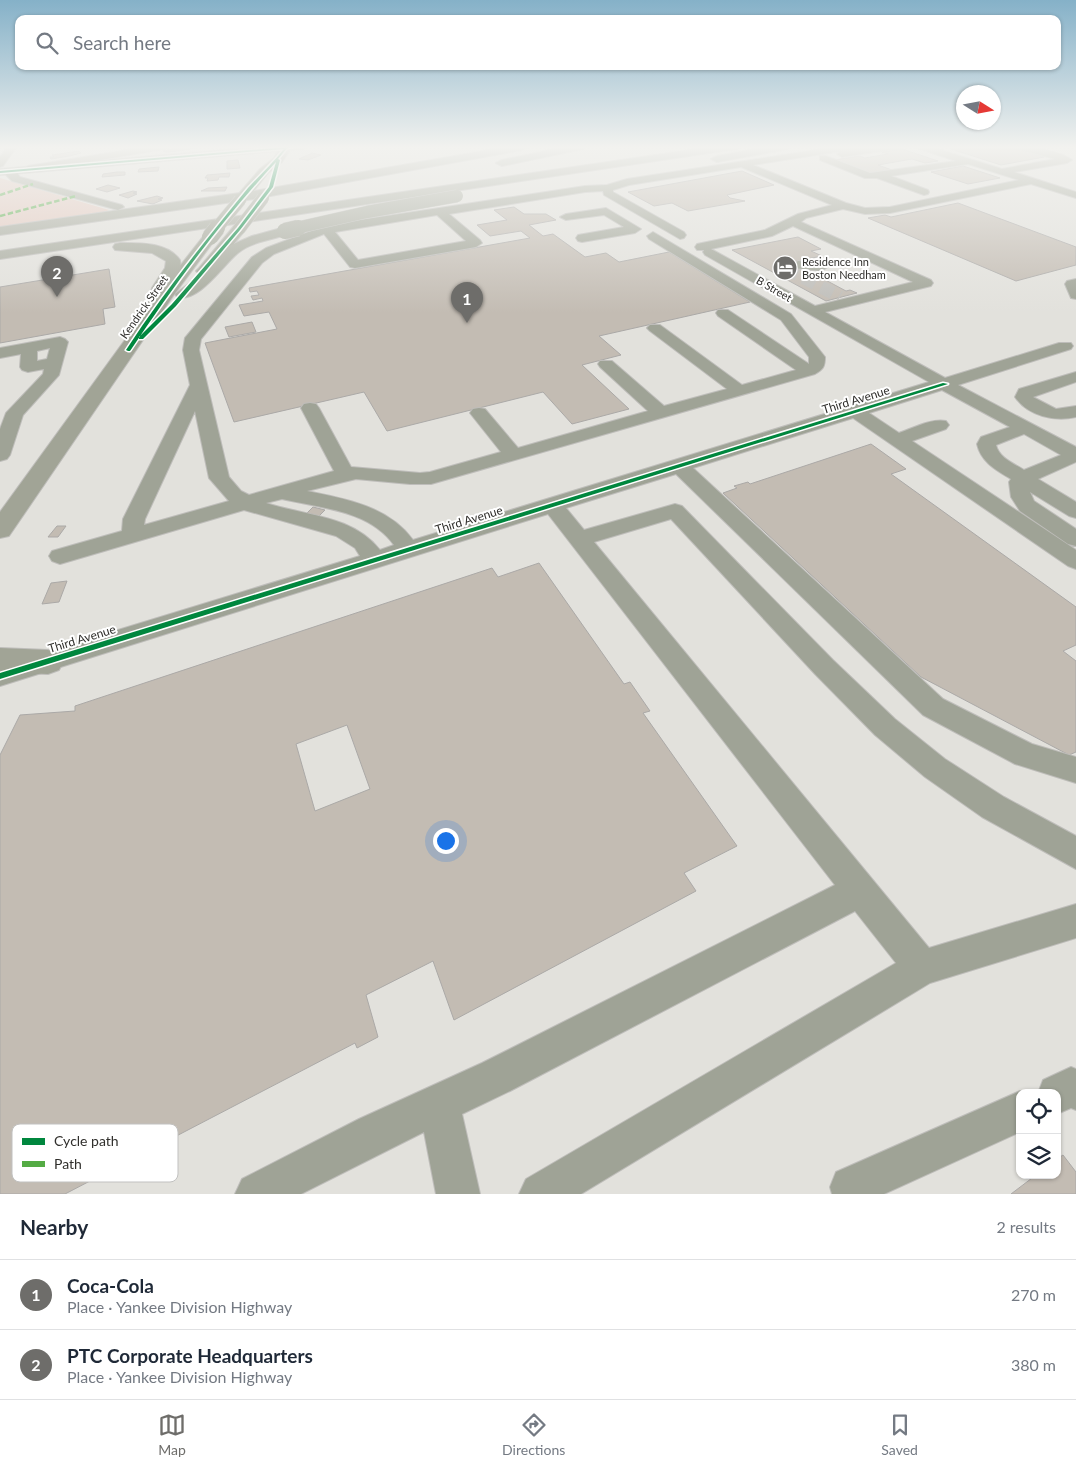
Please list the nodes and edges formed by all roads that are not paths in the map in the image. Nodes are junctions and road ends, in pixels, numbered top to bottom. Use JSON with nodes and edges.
{"nodes":[{"id":1,"x":99,"y":202,"type":"edge"},
{"id":2,"x":221,"y":202,"type":"edge"},
{"id":3,"x":239,"y":202,"type":"edge"},
{"id":4,"x":261,"y":202,"type":"edge"},
{"id":5,"x":282,"y":202,"type":"edge"},
{"id":6,"x":358,"y":202,"type":"edge"},
{"id":7,"x":425,"y":202,"type":"edge"},
{"id":8,"x":455,"y":202,"type":"edge"},
{"id":9,"x":503,"y":202,"type":"edge"},
{"id":10,"x":518,"y":202,"type":"edge"},
{"id":11,"x":526,"y":202,"type":"edge"},
{"id":12,"x":568,"y":202,"type":"edge"},
{"id":13,"x":623,"y":202,"type":"edge"},
{"id":14,"x":833,"y":202,"type":"edge"},
{"id":15,"x":928,"y":202,"type":"edge"},
{"id":16,"x":843,"y":206,"type":"junction"},
{"id":17,"x":118,"y":207,"type":"dead end"},
{"id":18,"x":560,"y":207,"type":"junction"},
{"id":19,"x":532,"y":209,"type":"dead end"},
{"id":20,"x":440,"y":211,"type":"junction"},
{"id":21,"x":793,"y":222,"type":"junction"},
{"id":22,"x":327,"y":229,"type":"junction"},
{"id":23,"x":0,"y":231,"type":"edge"},
{"id":24,"x":675,"y":232,"type":"junction"},
{"id":25,"x":653,"y":236,"type":"junction"},
{"id":26,"x":582,"y":238,"type":"junction"},
{"id":27,"x":92,"y":241,"type":"junction"},
{"id":28,"x":0,"y":243,"type":"edge"},
{"id":29,"x":701,"y":247,"type":"junction"},
{"id":30,"x":0,"y":255,"type":"edge"},
{"id":31,"x":0,"y":264,"type":"edge"},
{"id":32,"x":798,"y":265,"type":"dead end"},
{"id":33,"x":822,"y":267,"type":"dead end"},
{"id":34,"x":773,"y":271,"type":"tunnel mouth"},
{"id":35,"x":752,"y":276,"type":"junction"},
{"id":36,"x":1076,"y":283,"type":"edge"},
{"id":37,"x":183,"y":294,"type":"junction"},
{"id":38,"x":1076,"y":295,"type":"edge"},
{"id":39,"x":156,"y":307,"type":"junction"},
{"id":40,"x":812,"y":311,"type":"junction"},
{"id":41,"x":723,"y":313,"type":"dead end"},
{"id":42,"x":655,"y":328,"type":"dead end"},
{"id":43,"x":1072,"y":347,"type":"edge"},
{"id":44,"x":128,"y":350,"type":"junction"},
{"id":45,"x":0,"y":353,"type":"edge"},
{"id":46,"x":896,"y":358,"type":"junction"},
{"id":47,"x":606,"y":364,"type":"dead end"},
{"id":48,"x":809,"y":371,"type":"junction"},
{"id":49,"x":1076,"y":377,"type":"edge"},
{"id":50,"x":945,"y":384,"type":"junction"},
{"id":51,"x":199,"y":385,"type":"junction"},
{"id":52,"x":740,"y":390,"type":"junction"},
{"id":53,"x":903,"y":398,"type":"junction"},
{"id":54,"x":310,"y":408,"type":"dead end"},
{"id":55,"x":1076,"y":411,"type":"edge"},
{"id":56,"x":856,"y":412,"type":"junction"},
{"id":57,"x":480,"y":413,"type":"dead end"},
{"id":58,"x":661,"y":413,"type":"junction"},
{"id":59,"x":940,"y":425,"type":"dead end"},
{"id":60,"x":1023,"y":428,"type":"junction"},
{"id":61,"x":897,"y":440,"type":"junction"},
{"id":62,"x":513,"y":454,"type":"junction"},
{"id":63,"x":0,"y":455,"type":"edge"},
{"id":64,"x":1075,"y":456,"type":"edge"},
{"id":65,"x":680,"y":467,"type":"junction"},
{"id":66,"x":345,"y":474,"type":"junction"},
{"id":67,"x":219,"y":478,"type":"junction"},
{"id":68,"x":1022,"y":478,"type":"junction"},
{"id":69,"x":282,"y":492,"type":"junction"},
{"id":70,"x":245,"y":503,"type":"junction"},
{"id":71,"x":553,"y":506,"type":"junction"},
{"id":72,"x":1076,"y":511,"type":"edge"},
{"id":73,"x":0,"y":530,"type":"edge"},
{"id":74,"x":132,"y":536,"type":"junction"},
{"id":75,"x":579,"y":539,"type":"junction"},
{"id":76,"x":1076,"y":539,"type":"edge"},
{"id":77,"x":409,"y":550,"type":"junction"},
{"id":78,"x":60,"y":556,"type":"dead end"},
{"id":79,"x":376,"y":561,"type":"junction"},
{"id":80,"x":1076,"y":561,"type":"edge"},
{"id":81,"x":0,"y":660,"type":"edge"},
{"id":82,"x":48,"y":662,"type":"junction"},
{"id":83,"x":0,"y":676,"type":"edge"},
{"id":84,"x":1076,"y":770,"type":"edge"},
{"id":85,"x":1076,"y":853,"type":"edge"},
{"id":86,"x":860,"y":890,"type":"junction"},
{"id":87,"x":1076,"y":921,"type":"edge"},
{"id":88,"x":922,"y":968,"type":"junction"},
{"id":89,"x":1076,"y":1090,"type":"edge"},
{"id":90,"x":1061,"y":1092,"type":"edge"},
{"id":91,"x":439,"y":1103,"type":"junction"},
{"id":92,"x":1016,"y":1113,"type":"edge"},
{"id":93,"x":848,"y":1192,"type":"edge"},
{"id":94,"x":257,"y":1194,"type":"edge"},
{"id":95,"x":458,"y":1194,"type":"edge"},
{"id":96,"x":541,"y":1194,"type":"edge"}],
"edges":[{"from":1,"to":17,"type":"street"},
{"from":2,"to":23,"type":"highway"},
{"from":3,"to":39,"type":"main road","name":"Kendrick Street","bridge":true},
{"from":4,"to":37,"type":"main road","name":"Kendrick Street","bridge":true},
{"from":5,"to":28,"type":"highway"},
{"from":6,"to":27,"type":"highway"},
{"from":7,"to":37,"type":"highway","bridge":true},
{"from":8,"to":27,"type":"highway"},
{"from":9,"to":20,"type":"street"},
{"from":10,"to":19,"type":"street"},
{"from":11,"to":18,"type":"street"},
{"from":12,"to":18,"type":"street"},
{"from":13,"to":24,"type":"street","name":"B Street"},
{"from":14,"to":16,"type":"street"},
{"from":15,"to":16,"type":"street"},
{"from":16,"to":21,"type":"street"},
{"from":18,"to":26,"type":"street"},
{"from":18,"to":26,"type":"street"},
{"from":20,"to":22,"type":"street"},
{"from":20,"to":22,"type":"street"},
{"from":21,"to":29,"type":"street"},
{"from":21,"to":40,"type":"street"},
{"from":22,"to":51,"type":"street"},
{"from":24,"to":25,"type":"street"},
{"from":24,"to":29,"type":"street","name":"B Street"},
{"from":25,"to":26,"type":"street"},
{"from":25,"to":48,"type":"street"},
{"from":27,"to":30,"type":"highway"},
{"from":29,"to":35,"type":"street","name":"B Street"},
{"from":31,"to":39,"type":"highway"},
{"from":32,"to":33,"type":"street"},
{"from":34,"to":35,"type":"street"},
{"from":35,"to":40,"type":"street","name":"B Street"},
{"from":36,"to":38,"type":"street"},
{"from":37,"to":44,"type":"main road","name":"Kendrick Street"},
{"from":39,"to":44,"type":"main road","name":"Kendrick Street"},
{"from":40,"to":46,"type":"street","name":"B Street"},
{"from":41,"to":48,"type":"street"},
{"from":42,"to":52,"type":"street"},
{"from":43,"to":50,"type":"street","name":"Third Avenue"},
{"from":44,"to":73,"type":"main road","name":"Kendrick Street"},
{"from":45,"to":63,"type":"street"},
{"from":46,"to":50,"type":"street","name":"B Street"},
{"from":46,"to":53,"type":"street"},
{"from":47,"to":58,"type":"street"},
{"from":48,"to":52,"type":"street"},
{"from":49,"to":55,"type":"street"},
{"from":50,"to":53,"type":"street","name":"Third Avenue"},
{"from":50,"to":60,"type":"street","name":"B Street"},
{"from":51,"to":67,"type":"street"},
{"from":51,"to":74,"type":"street"},
{"from":52,"to":58,"type":"street"},
{"from":53,"to":56,"type":"street","name":"Third Avenue"},
{"from":54,"to":66,"type":"street"},
{"from":56,"to":61,"type":"street"},
{"from":56,"to":65,"type":"street","name":"Third Avenue"},
{"from":57,"to":62,"type":"street"},
{"from":58,"to":62,"type":"street"},
{"from":59,"to":61,"type":"street"},
{"from":60,"to":64,"type":"street","name":"B Street"},
{"from":60,"to":68,"type":"street"},
{"from":61,"to":80,"type":"street"},
{"from":62,"to":66,"type":"street"},
{"from":64,"to":68,"type":"street"},
{"from":65,"to":71,"type":"street","name":"Third Avenue"},
{"from":65,"to":84,"type":"street"},
{"from":66,"to":69,"type":"street"},
{"from":67,"to":69,"type":"street"},
{"from":67,"to":70,"type":"street"},
{"from":68,"to":72,"type":"street"},
{"from":68,"to":76,"type":"street"},
{"from":69,"to":70,"type":"street"},
{"from":69,"to":77,"type":"street"},
{"from":70,"to":74,"type":"street"},
{"from":70,"to":79,"type":"street"},
{"from":71,"to":75,"type":"street"},
{"from":71,"to":77,"type":"street","name":"Third Avenue"},
{"from":74,"to":78,"type":"street"},
{"from":75,"to":85,"type":"street"},
{"from":75,"to":86,"type":"street"},
{"from":77,"to":79,"type":"street","name":"Third Avenue"},
{"from":79,"to":82,"type":"street","name":"Third Avenue"},
{"from":81,"to":82,"type":"main road"},
{"from":82,"to":83,"type":"street","name":"Third Avenue"},
{"from":86,"to":88,"type":"street"},
{"from":86,"to":91,"type":"street"},
{"from":87,"to":88,"type":"street"},
{"from":88,"to":96,"type":"street"},
{"from":89,"to":90,"type":"street"},
{"from":91,"to":94,"type":"street"},
{"from":91,"to":95,"type":"street"},
{"from":92,"to":93,"type":"street"}]}
